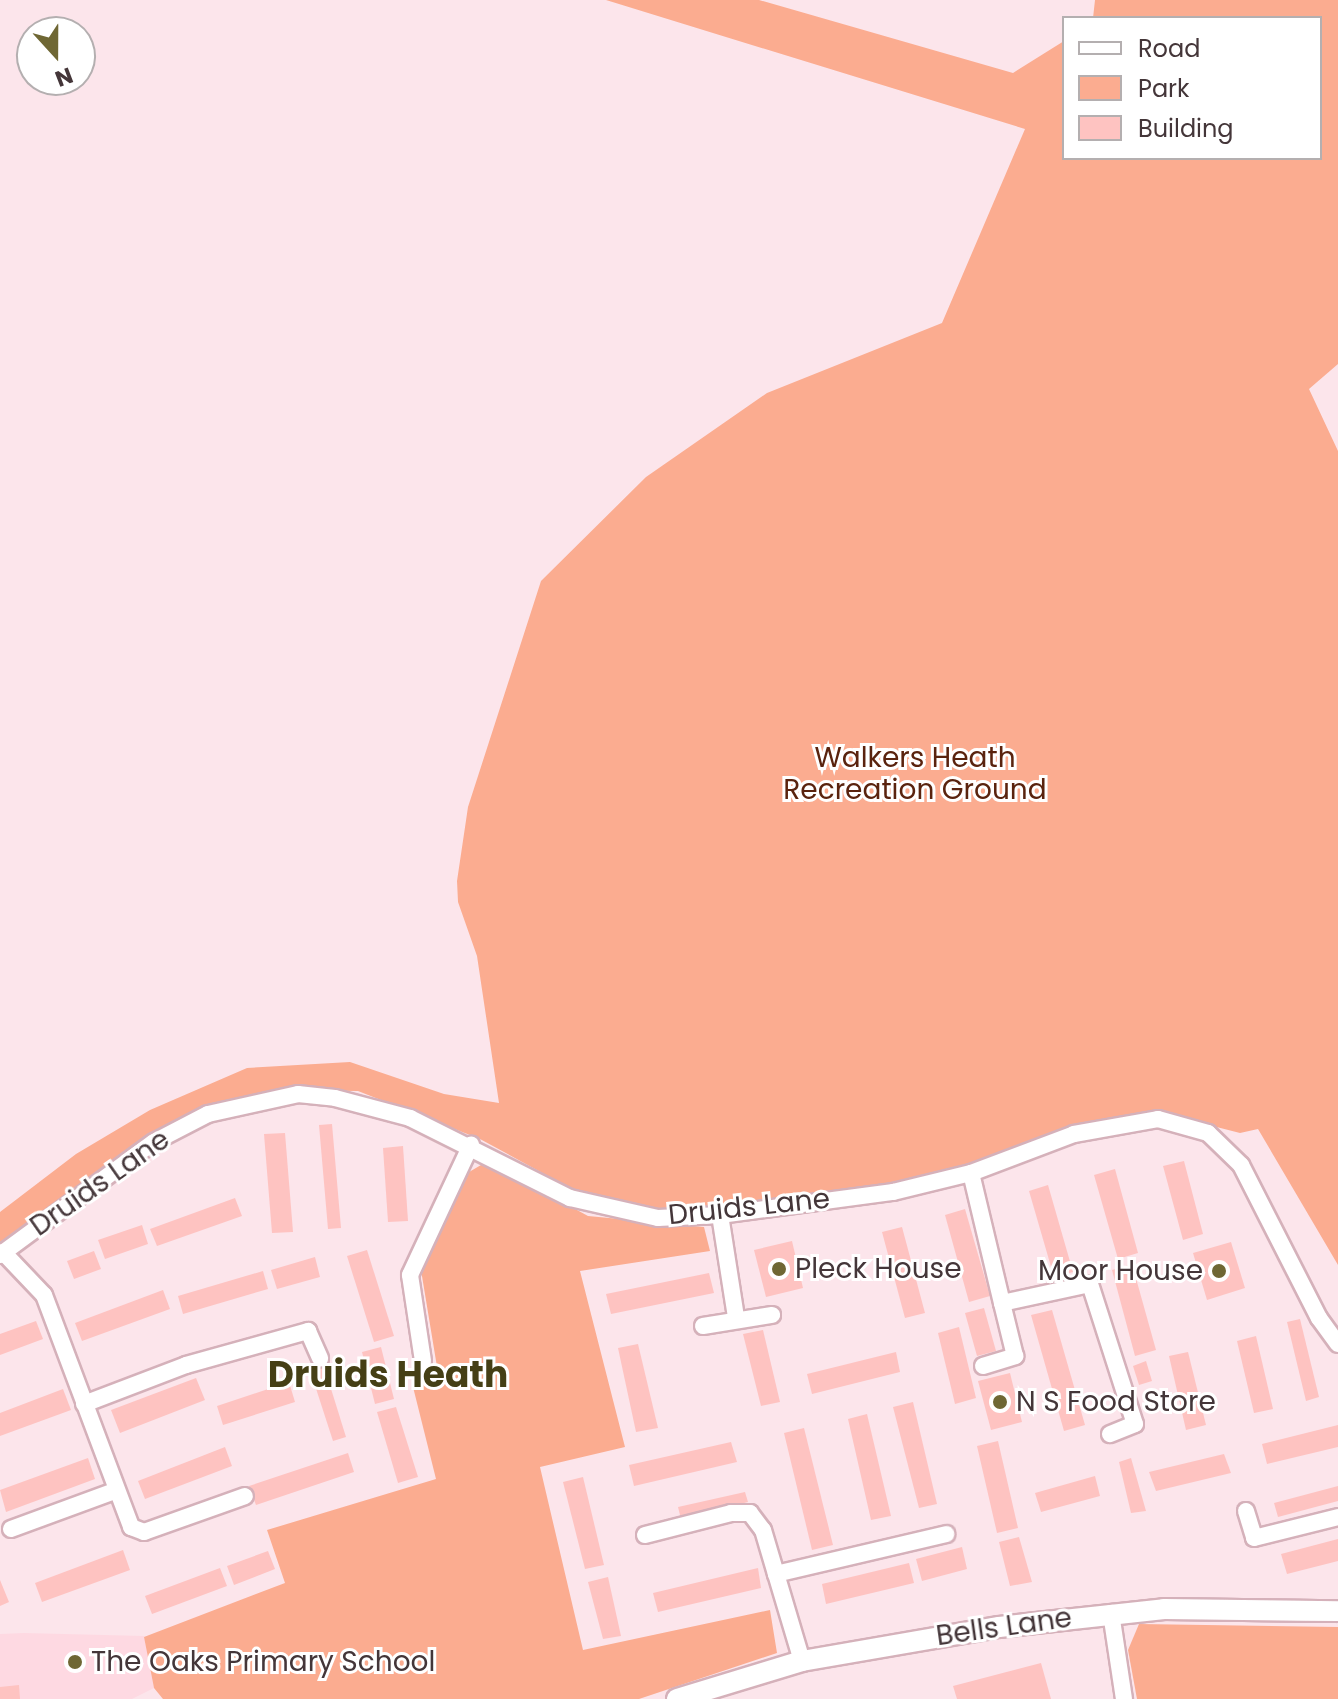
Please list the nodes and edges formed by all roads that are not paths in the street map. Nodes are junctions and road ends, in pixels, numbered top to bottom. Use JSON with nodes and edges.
{"nodes":[{"id":1,"x":471,"y":1145,"type":"junction"},
{"id":2,"x":971,"y":1173,"type":"junction"},
{"id":3,"x":720,"y":1215,"type":"junction"},
{"id":4,"x":2,"y":1254,"type":"edge"},
{"id":5,"x":1002,"y":1303,"type":"junction"},
{"id":6,"x":772,"y":1315,"type":"dead end"},
{"id":7,"x":736,"y":1317,"type":"junction"},
{"id":8,"x":703,"y":1326,"type":"dead end"},
{"id":9,"x":1338,"y":1344,"type":"edge"},
{"id":10,"x":320,"y":1358,"type":"dead end"},
{"id":11,"x":423,"y":1361,"type":"dead end"},
{"id":12,"x":983,"y":1366,"type":"dead end"},
{"id":13,"x":84,"y":1404,"type":"junction"},
{"id":14,"x":1110,"y":1434,"type":"dead end"},
{"id":15,"x":115,"y":1491,"type":"junction"},
{"id":16,"x":245,"y":1496,"type":"dead end"},
{"id":17,"x":1246,"y":1511,"type":"dead end"},
{"id":18,"x":1338,"y":1517,"type":"edge"},
{"id":19,"x":11,"y":1529,"type":"dead end"},
{"id":20,"x":946,"y":1534,"type":"dead end"},
{"id":21,"x":645,"y":1535,"type":"dead end"},
{"id":22,"x":776,"y":1574,"type":"junction"},
{"id":23,"x":1338,"y":1611,"type":"edge"},
{"id":24,"x":1111,"y":1613,"type":"junction"},
{"id":25,"x":802,"y":1661,"type":"junction"},
{"id":26,"x":677,"y":1699,"type":"edge"},
{"id":27,"x":1124,"y":1699,"type":"edge"}],
"edges":[{"from":1,"to":3,"type":"street","name":"Druids Lane"},
{"from":1,"to":4,"type":"street","name":"Druids Lane"},
{"from":1,"to":11,"type":"street"},
{"from":2,"to":3,"type":"street","name":"Druids Lane"},
{"from":2,"to":5,"type":"street"},
{"from":2,"to":9,"type":"street","name":"Druids Lane"},
{"from":3,"to":7,"type":"street"},
{"from":4,"to":13,"type":"street"},
{"from":5,"to":12,"type":"street"},
{"from":5,"to":14,"type":"street"},
{"from":6,"to":7,"type":"street"},
{"from":7,"to":8,"type":"street"},
{"from":10,"to":13,"type":"street"},
{"from":13,"to":15,"type":"street"},
{"from":15,"to":16,"type":"street"},
{"from":15,"to":19,"type":"street"},
{"from":17,"to":18,"type":"street"},
{"from":20,"to":22,"type":"street"},
{"from":21,"to":22,"type":"street"},
{"from":22,"to":25,"type":"street"},
{"from":23,"to":24,"type":"street","name":"Bells Lane"},
{"from":24,"to":25,"type":"street","name":"Bells Lane"},
{"from":24,"to":27,"type":"street"},
{"from":25,"to":26,"type":"street","name":"Bells Lane"}]}
